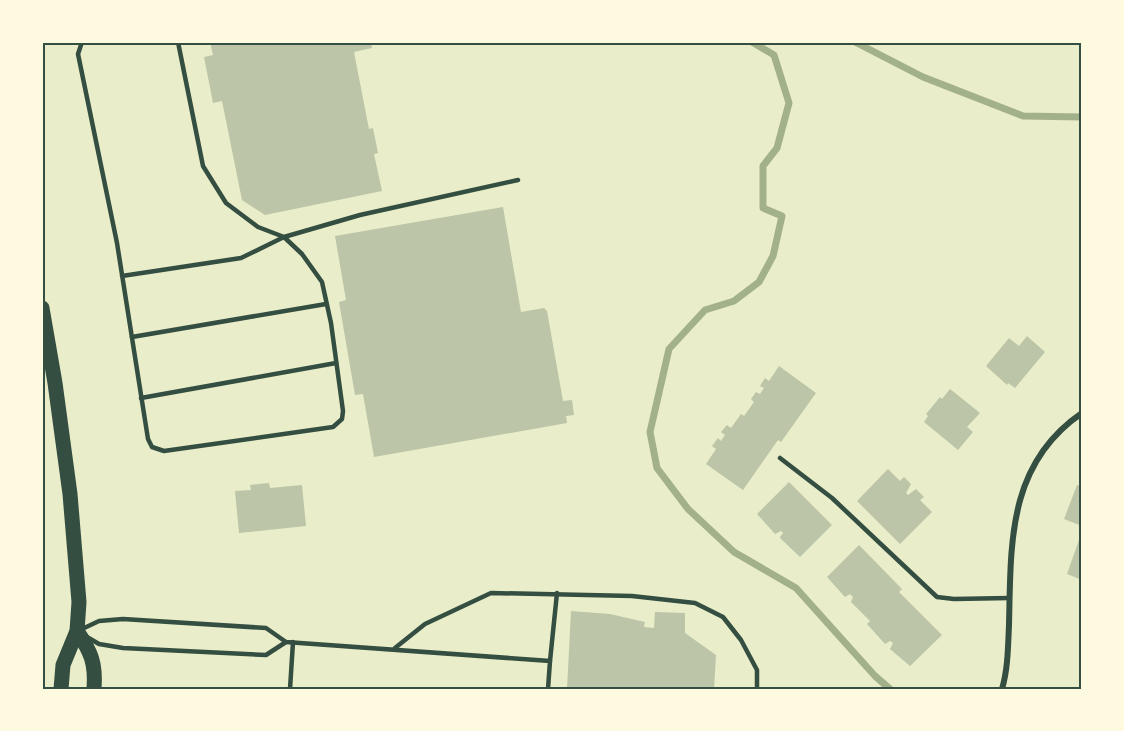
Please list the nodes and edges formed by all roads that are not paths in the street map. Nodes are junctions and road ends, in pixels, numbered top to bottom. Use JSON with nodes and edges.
{"nodes":[{"id":1,"x":82,"y":42,"type":"edge"},
{"id":2,"x":178,"y":42,"type":"edge"},
{"id":3,"x":518,"y":180,"type":"dead end"},
{"id":4,"x":284,"y":237,"type":"junction"},
{"id":5,"x":122,"y":276,"type":"junction"},
{"id":6,"x":326,"y":304,"type":"junction"},
{"id":7,"x":42,"y":308,"type":"edge"},
{"id":8,"x":132,"y":337,"type":"junction"},
{"id":9,"x":336,"y":363,"type":"junction"},
{"id":10,"x":141,"y":398,"type":"junction"},
{"id":11,"x":1082,"y":413,"type":"edge"},
{"id":12,"x":780,"y":458,"type":"dead end"},
{"id":13,"x":557,"y":593,"type":"junction"},
{"id":14,"x":1010,"y":598,"type":"junction"},
{"id":15,"x":77,"y":631,"type":"junction"},
{"id":16,"x":286,"y":642,"type":"junction"},
{"id":17,"x":293,"y":642,"type":"junction"},
{"id":18,"x":394,"y":649,"type":"junction"},
{"id":19,"x":550,"y":661,"type":"junction"},
{"id":20,"x":61,"y":689,"type":"edge"},
{"id":21,"x":94,"y":689,"type":"edge"},
{"id":22,"x":290,"y":689,"type":"edge"},
{"id":23,"x":548,"y":689,"type":"edge"},
{"id":24,"x":757,"y":689,"type":"edge"},
{"id":25,"x":1002,"y":689,"type":"edge"}],
"edges":[{"from":1,"to":5,"type":"lane"},
{"from":2,"to":4,"type":"lane"},
{"from":3,"to":4,"type":"lane"},
{"from":4,"to":5,"type":"lane"},
{"from":4,"to":6,"type":"lane"},
{"from":5,"to":8,"type":"lane"},
{"from":6,"to":8,"type":"lane"},
{"from":6,"to":9,"type":"lane"},
{"from":7,"to":15,"type":"main road"},
{"from":8,"to":10,"type":"lane"},
{"from":9,"to":10,"type":"lane"},
{"from":9,"to":10,"type":"lane"},
{"from":11,"to":14,"type":"street"},
{"from":12,"to":14,"type":"lane"},
{"from":13,"to":18,"type":"lane"},
{"from":13,"to":19,"type":"lane"},
{"from":13,"to":24,"type":"lane"},
{"from":14,"to":25,"type":"street"},
{"from":15,"to":16,"type":"lane"},
{"from":15,"to":16,"type":"lane"},
{"from":15,"to":20,"type":"main road"},
{"from":15,"to":21,"type":"main road"},
{"from":16,"to":17,"type":"lane"},
{"from":17,"to":18,"type":"lane"},
{"from":17,"to":22,"type":"lane"},
{"from":18,"to":19,"type":"lane"},
{"from":19,"to":23,"type":"lane"}]}
